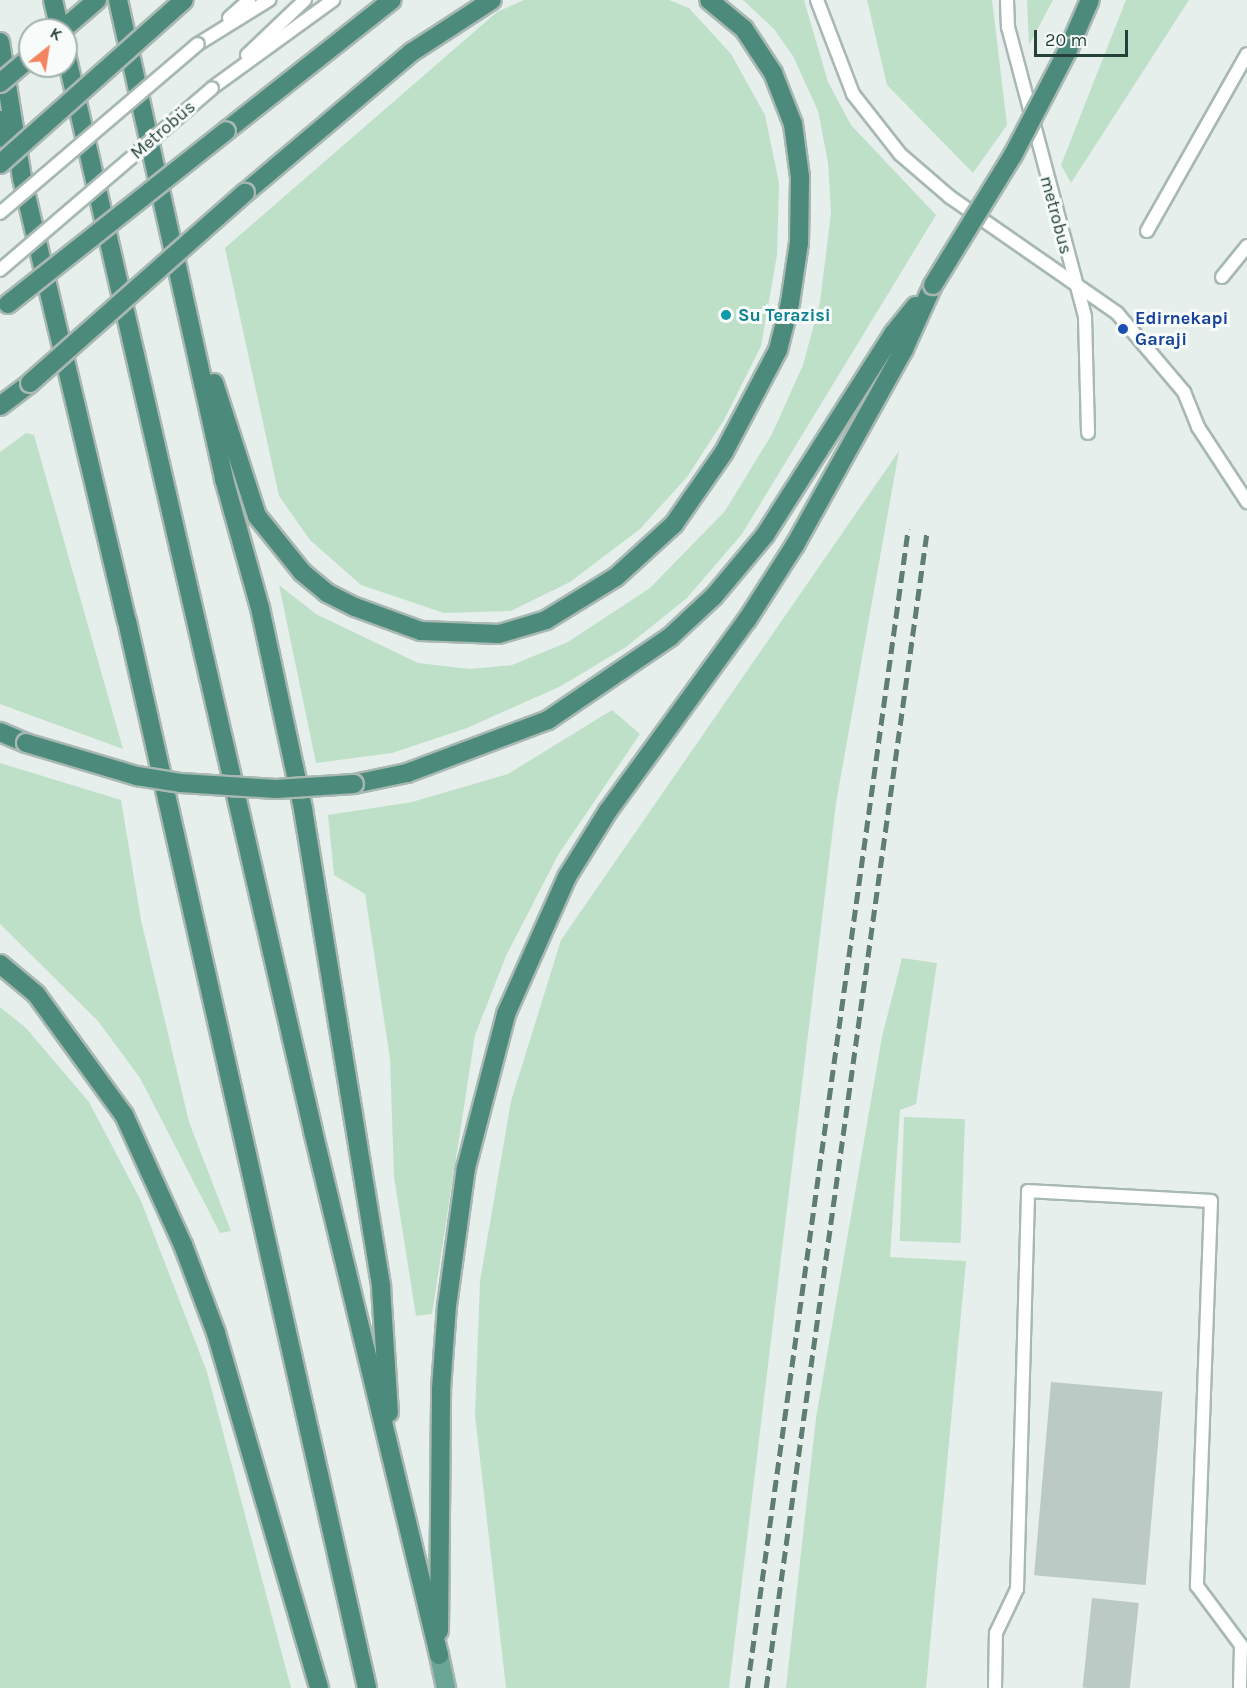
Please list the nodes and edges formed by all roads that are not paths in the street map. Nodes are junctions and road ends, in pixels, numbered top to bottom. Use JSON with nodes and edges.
{"nodes":[{"id":1,"x":54,"y":0,"type":"edge"},
{"id":2,"x":97,"y":0,"type":"edge"},
{"id":3,"x":118,"y":0,"type":"edge"},
{"id":4,"x":184,"y":0,"type":"edge"},
{"id":5,"x":249,"y":0,"type":"edge"},
{"id":6,"x":269,"y":0,"type":"edge"},
{"id":7,"x":305,"y":0,"type":"edge"},
{"id":8,"x":333,"y":0,"type":"edge"},
{"id":9,"x":392,"y":0,"type":"edge"},
{"id":10,"x":492,"y":0,"type":"edge"},
{"id":11,"x":709,"y":0,"type":"edge"},
{"id":12,"x":818,"y":0,"type":"edge"},
{"id":13,"x":1007,"y":0,"type":"edge"},
{"id":14,"x":1090,"y":0,"type":"edge"},
{"id":15,"x":58,"y":18,"type":"edge"},
{"id":16,"x":75,"y":18,"type":"edge"},
{"id":17,"x":0,"y":42,"type":"edge"},
{"id":18,"x":198,"y":44,"type":"junction"},
{"id":19,"x":1247,"y":54,"type":"edge"},
{"id":20,"x":18,"y":68,"type":"edge"},
{"id":21,"x":72,"y":78,"type":"edge"},
{"id":22,"x":0,"y":83,"type":"edge"},
{"id":23,"x":212,"y":88,"type":"junction"},
{"id":24,"x":0,"y":120,"type":"edge"},
{"id":25,"x":0,"y":165,"type":"edge"},
{"id":26,"x":22,"y":178,"type":"junction"},
{"id":27,"x":0,"y":213,"type":"edge"},
{"id":28,"x":1147,"y":231,"type":"dead end"},
{"id":29,"x":1247,"y":246,"type":"edge"},
{"id":30,"x":0,"y":270,"type":"edge"},
{"id":31,"x":1222,"y":277,"type":"dead end"},
{"id":32,"x":933,"y":285,"type":"junction"},
{"id":33,"x":1076,"y":285,"type":"junction"},
{"id":34,"x":4,"y":307,"type":"edge"},
{"id":35,"x":190,"y":329,"type":"junction"},
{"id":36,"x":0,"y":406,"type":"edge"},
{"id":37,"x":1088,"y":433,"type":"dead end"},
{"id":38,"x":1247,"y":502,"type":"edge"},
{"id":39,"x":0,"y":732,"type":"edge"},
{"id":40,"x":0,"y":964,"type":"edge"},
{"id":41,"x":0,"y":973,"type":"edge"},
{"id":42,"x":36,"y":994,"type":"junction"},
{"id":43,"x":389,"y":1445,"type":"junction"},
{"id":44,"x":439,"y":1655,"type":"junction"},
{"id":45,"x":319,"y":1688,"type":"edge"},
{"id":46,"x":367,"y":1688,"type":"edge"},
{"id":47,"x":446,"y":1688,"type":"edge"},
{"id":48,"x":995,"y":1688,"type":"edge"},
{"id":49,"x":1240,"y":1688,"type":"edge"}],
"edges":[{"from":1,"to":15,"type":"highway"},
{"from":2,"to":16,"type":"highway"},
{"from":3,"to":35,"type":"highway"},
{"from":4,"to":25,"type":"highway","bridge":true},
{"from":5,"to":18,"type":"lane"},
{"from":6,"to":18,"type":"lane"},
{"from":7,"to":23,"type":"lane"},
{"from":8,"to":23,"type":"lane","name":"Metrobüs"},
{"from":9,"to":34,"type":"highway","bridge":true},
{"from":10,"to":36,"type":"highway","bridge":true},
{"from":11,"to":35,"type":"highway"},
{"from":12,"to":33,"type":"lane"},
{"from":13,"to":33,"type":"lane","name":"metrobus"},
{"from":14,"to":32,"type":"highway","bridge":true},
{"from":17,"to":26,"type":"highway"},
{"from":18,"to":27,"type":"lane","bridge":true},
{"from":19,"to":28,"type":"lane"},
{"from":20,"to":22,"type":"highway","bridge":true},
{"from":21,"to":43,"type":"highway"},
{"from":23,"to":30,"type":"lane","name":"Metrobüs","bridge":true},
{"from":24,"to":26,"type":"highway"},
{"from":26,"to":46,"type":"highway"},
{"from":29,"to":31,"type":"lane"},
{"from":32,"to":39,"type":"highway","bridge":true},
{"from":32,"to":44,"type":"highway"},
{"from":33,"to":37,"type":"lane","name":"metrobus"},
{"from":33,"to":38,"type":"lane"},
{"from":35,"to":43,"type":"highway"},
{"from":40,"to":42,"type":"highway"},
{"from":41,"to":42,"type":"lane"},
{"from":42,"to":45,"type":"highway"},
{"from":43,"to":44,"type":"highway"},
{"from":44,"to":47,"type":"main road"},
{"from":48,"to":49,"type":"lane"}]}
